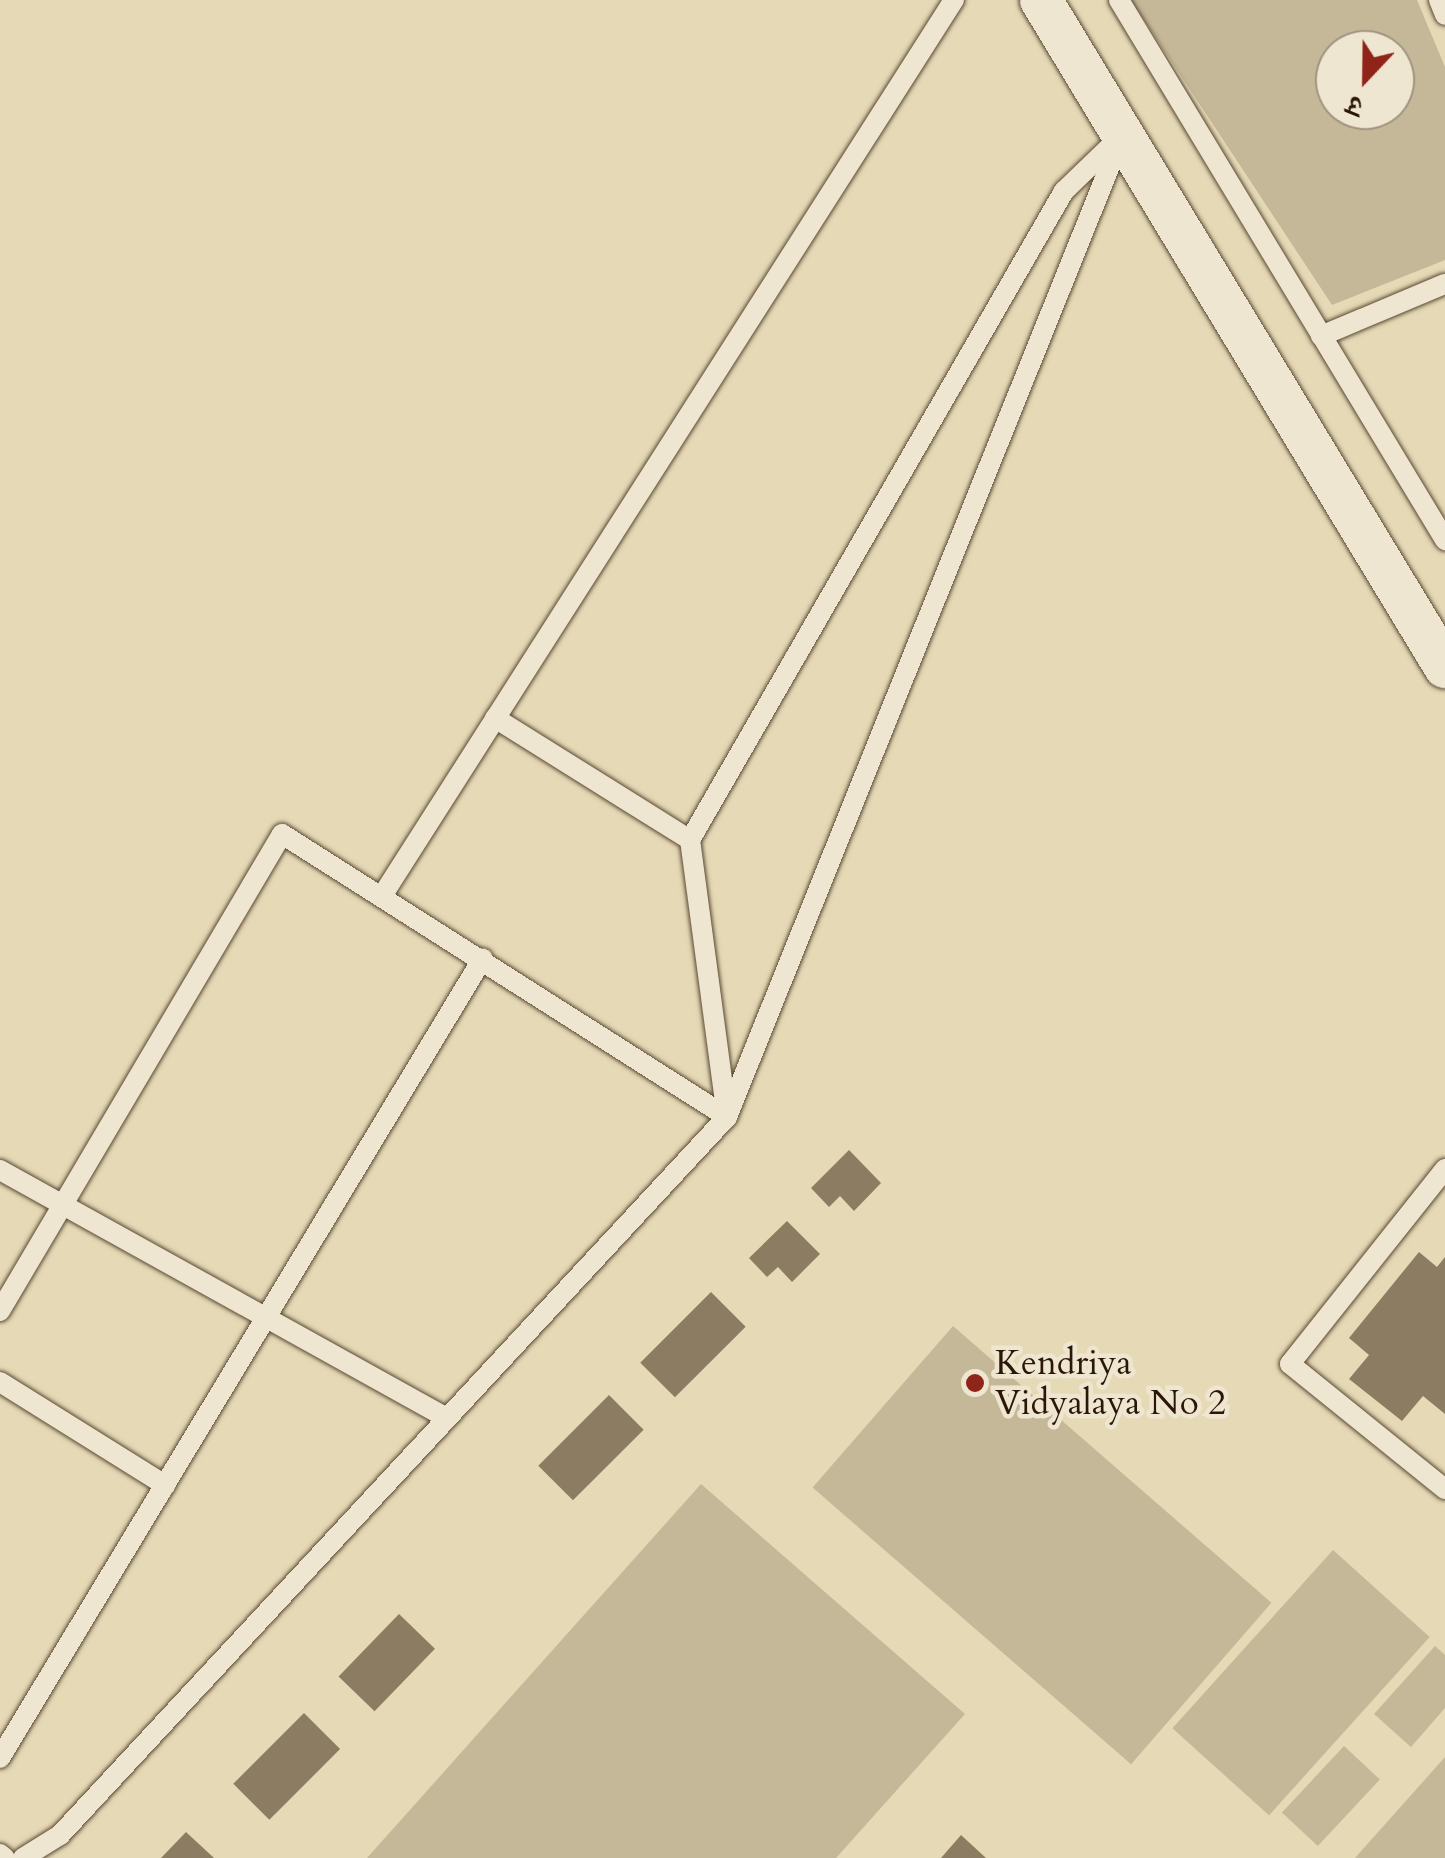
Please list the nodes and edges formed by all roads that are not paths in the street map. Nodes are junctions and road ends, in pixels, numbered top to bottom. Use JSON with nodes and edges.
{"nodes":[{"id":1,"x":954,"y":0,"type":"edge"},
{"id":2,"x":1041,"y":0,"type":"edge"},
{"id":3,"x":1119,"y":0,"type":"edge"},
{"id":4,"x":1439,"y":0,"type":"edge"},
{"id":5,"x":1445,"y":16,"type":"edge"},
{"id":6,"x":1123,"y":134,"type":"junction"},
{"id":7,"x":1445,"y":284,"type":"edge"},
{"id":8,"x":1322,"y":336,"type":"junction"},
{"id":9,"x":1445,"y":540,"type":"edge"},
{"id":10,"x":1445,"y":666,"type":"edge"},
{"id":11,"x":494,"y":718,"type":"junction"},
{"id":12,"x":690,"y":840,"type":"junction"},
{"id":13,"x":382,"y":896,"type":"junction"},
{"id":14,"x":484,"y":958,"type":"junction"},
{"id":15,"x":727,"y":1116,"type":"junction"},
{"id":16,"x":1445,"y":1169,"type":"edge"},
{"id":17,"x":0,"y":1170,"type":"edge"},
{"id":18,"x":63,"y":1205,"type":"junction"},
{"id":19,"x":0,"y":1312,"type":"edge"},
{"id":20,"x":266,"y":1318,"type":"junction"},
{"id":21,"x":0,"y":1382,"type":"edge"},
{"id":22,"x":447,"y":1418,"type":"junction"},
{"id":23,"x":165,"y":1485,"type":"junction"},
{"id":24,"x":1445,"y":1489,"type":"edge"},
{"id":25,"x":0,"y":1758,"type":"edge"},
{"id":26,"x":23,"y":1858,"type":"edge"}],
"edges":[{"from":1,"to":11,"type":"lane"},
{"from":2,"to":6,"type":"street"},
{"from":3,"to":8,"type":"lane"},
{"from":4,"to":5,"type":"lane"},
{"from":6,"to":10,"type":"street"},
{"from":6,"to":12,"type":"lane"},
{"from":6,"to":15,"type":"lane"},
{"from":7,"to":8,"type":"lane"},
{"from":8,"to":9,"type":"lane"},
{"from":11,"to":12,"type":"lane"},
{"from":11,"to":13,"type":"lane"},
{"from":12,"to":15,"type":"lane"},
{"from":13,"to":14,"type":"lane"},
{"from":13,"to":18,"type":"lane"},
{"from":14,"to":15,"type":"lane"},
{"from":14,"to":20,"type":"lane"},
{"from":15,"to":22,"type":"lane"},
{"from":16,"to":24,"type":"lane"},
{"from":17,"to":18,"type":"lane"},
{"from":18,"to":19,"type":"lane"},
{"from":18,"to":20,"type":"lane"},
{"from":20,"to":22,"type":"lane"},
{"from":20,"to":23,"type":"lane"},
{"from":21,"to":23,"type":"lane"},
{"from":22,"to":26,"type":"lane"},
{"from":23,"to":25,"type":"lane"}]}
